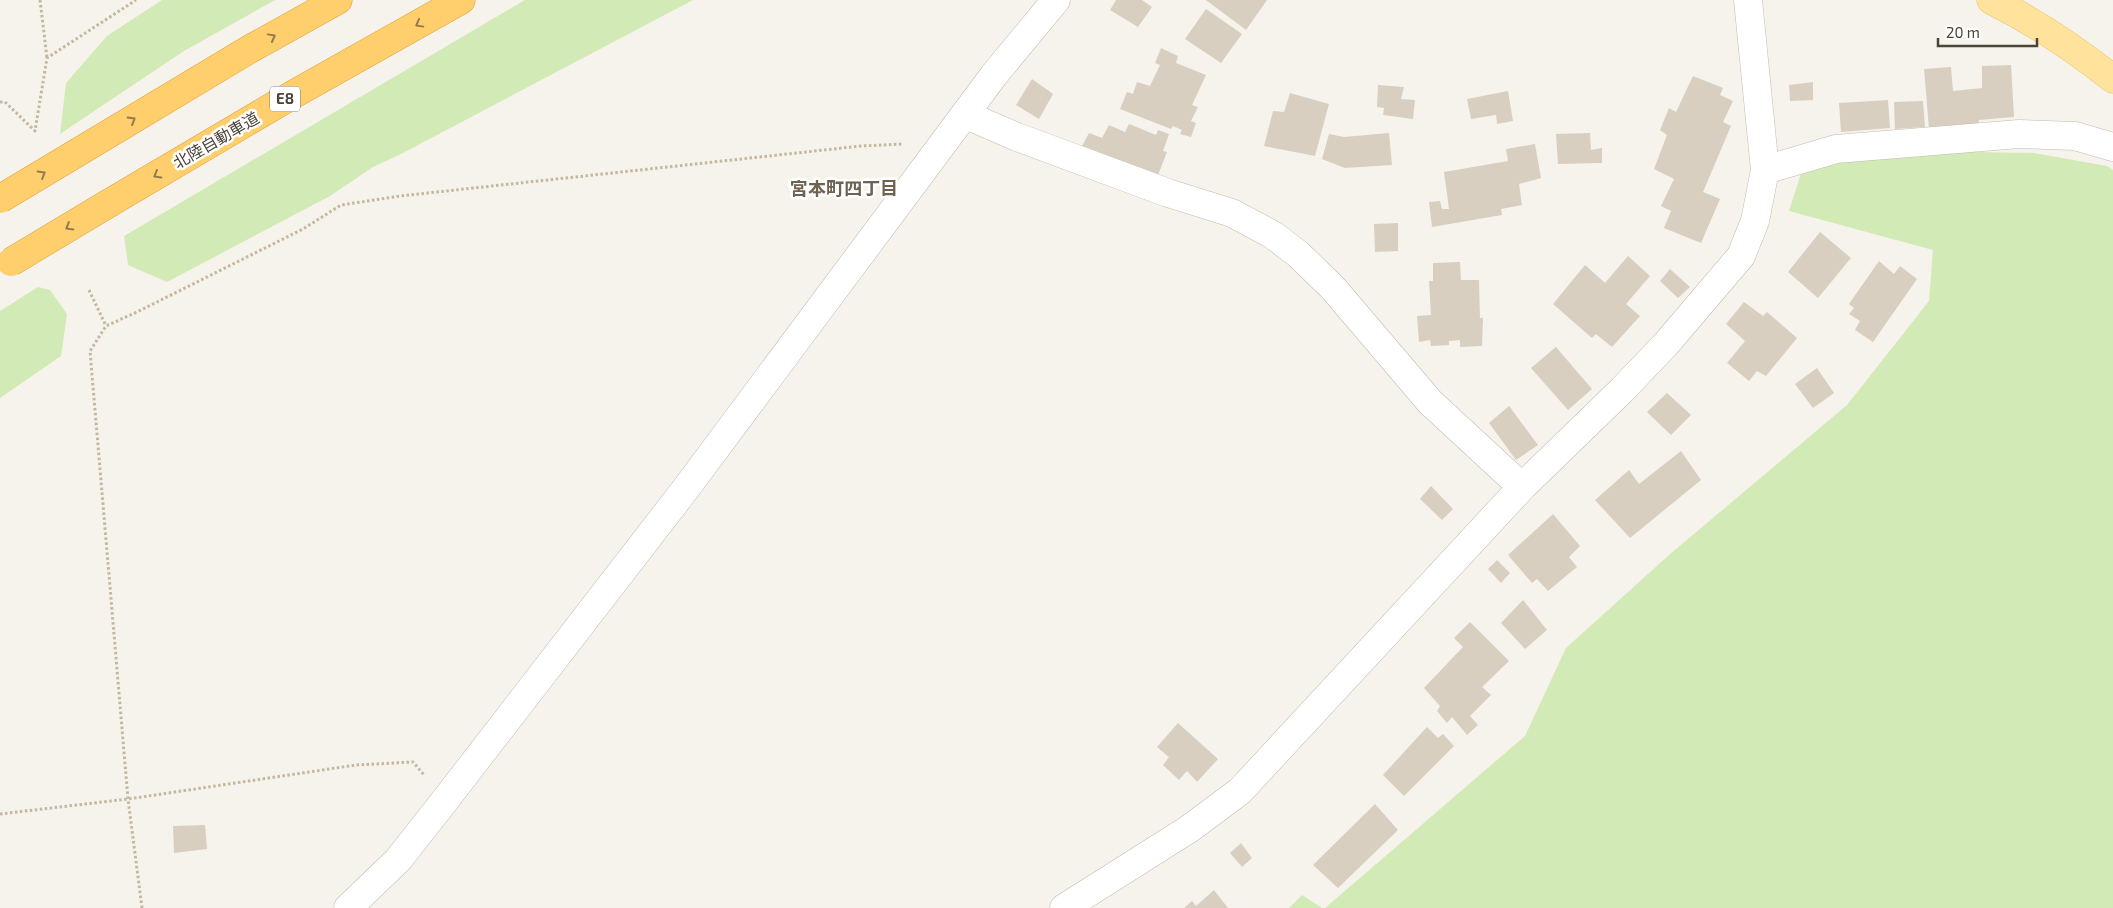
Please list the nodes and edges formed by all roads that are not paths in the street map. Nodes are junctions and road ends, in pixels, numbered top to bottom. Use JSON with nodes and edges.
{"nodes":[{"id":1,"x":338,"y":0,"type":"edge"},
{"id":2,"x":461,"y":0,"type":"edge"},
{"id":3,"x":1056,"y":0,"type":"edge"},
{"id":4,"x":1748,"y":0,"type":"edge"},
{"id":5,"x":1990,"y":0,"type":"edge"},
{"id":6,"x":2113,"y":79,"type":"edge"},
{"id":7,"x":966,"y":115,"type":"junction"},
{"id":8,"x":2113,"y":147,"type":"edge"},
{"id":9,"x":1764,"y":170,"type":"junction"},
{"id":10,"x":0,"y":199,"type":"edge"},
{"id":11,"x":5,"y":265,"type":"edge"},
{"id":12,"x":1522,"y":487,"type":"junction"},
{"id":13,"x":348,"y":908,"type":"edge"},
{"id":14,"x":1064,"y":908,"type":"edge"}],
"edges":[{"from":10,"to":1,"type":"highway","one_way":true,"bridge":true},
{"from":2,"to":11,"type":"highway","name":"北陸自動車道","number":"E8","one_way":true,"bridge":true},
{"from":3,"to":7,"type":"street"},
{"from":4,"to":9,"type":"street"},
{"from":5,"to":6,"type":"main road"},
{"from":7,"to":12,"type":"street"},
{"from":7,"to":13,"type":"street"},
{"from":8,"to":9,"type":"street"},
{"from":9,"to":12,"type":"street"},
{"from":12,"to":14,"type":"street"}]}
